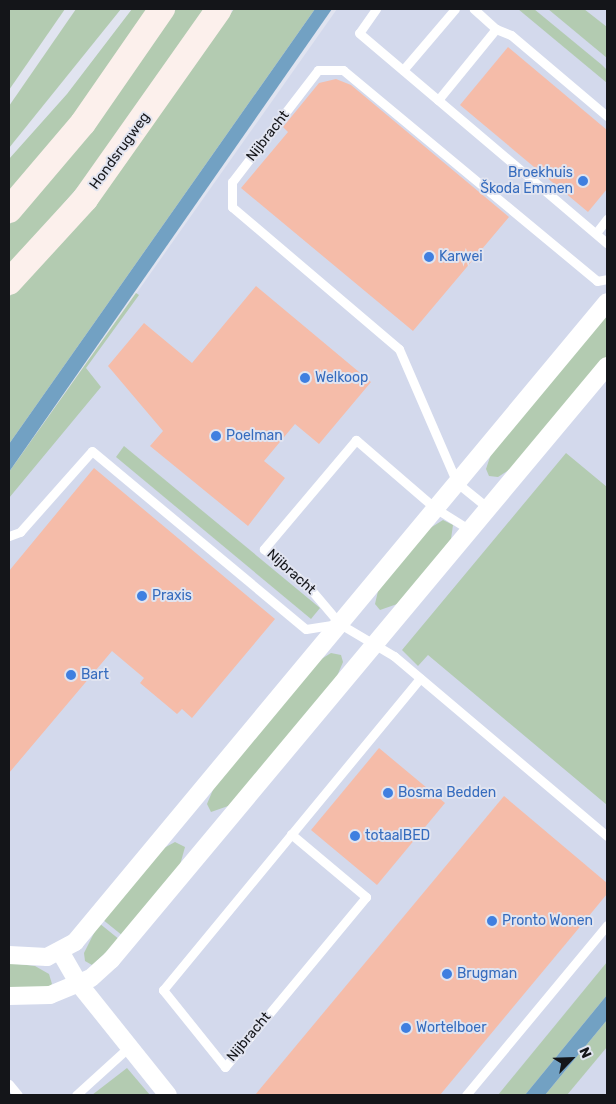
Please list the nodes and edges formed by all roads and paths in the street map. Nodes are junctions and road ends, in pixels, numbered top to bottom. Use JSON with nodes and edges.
{"nodes":[{"id":1,"x":162,"y":9,"type":"edge"},
{"id":2,"x":219,"y":9,"type":"edge"},
{"id":3,"x":376,"y":9,"type":"edge"},
{"id":4,"x":455,"y":9,"type":"edge"},
{"id":5,"x":474,"y":9,"type":"edge"},
{"id":6,"x":496,"y":29,"type":"junction"},
{"id":7,"x":403,"y":70,"type":"junction"},
{"id":8,"x":438,"y":100,"type":"junction"},
{"id":9,"x":607,"y":116,"type":"edge"},
{"id":10,"x":9,"y":210,"type":"edge"},
{"id":11,"x":607,"y":219,"type":"edge"},
{"id":12,"x":596,"y":233,"type":"junction"},
{"id":13,"x":607,"y":243,"type":"edge"},
{"id":14,"x":607,"y":279,"type":"edge"},
{"id":15,"x":9,"y":282,"type":"edge"},
{"id":16,"x":607,"y":302,"type":"edge"},
{"id":17,"x":607,"y":366,"type":"edge"},
{"id":18,"x":457,"y":483,"type":"junction"},
{"id":19,"x":436,"y":508,"type":"junction"},
{"id":20,"x":488,"y":508,"type":"junction"},
{"id":21,"x":470,"y":530,"type":"junction"},
{"id":22,"x":9,"y":536,"type":"edge"},
{"id":23,"x":340,"y":624,"type":"junction"},
{"id":24,"x":374,"y":646,"type":"junction"},
{"id":25,"x":420,"y":678,"type":"junction"},
{"id":26,"x":291,"y":834,"type":"junction"},
{"id":27,"x":607,"y":836,"type":"edge"},
{"id":28,"x":607,"y":925,"type":"edge"},
{"id":29,"x":61,"y":953,"type":"junction"},
{"id":30,"x":9,"y":956,"type":"edge"},
{"id":31,"x":79,"y":984,"type":"junction"},
{"id":32,"x":9,"y":996,"type":"edge"},
{"id":33,"x":129,"y":1047,"type":"junction"},
{"id":34,"x":9,"y":1084,"type":"edge"},
{"id":35,"x":18,"y":1095,"type":"edge"},
{"id":36,"x":76,"y":1095,"type":"edge"},
{"id":37,"x":168,"y":1095,"type":"edge"},
{"id":38,"x":466,"y":1095,"type":"edge"}],
"edges":[{"from":1,"to":10,"type":"main road"},
{"from":2,"to":15,"type":"main road","name":"Hondsrugweg"},
{"from":3,"to":7,"type":"lane"},
{"from":4,"to":7,"type":"lane"},
{"from":5,"to":6,"type":"lane"},
{"from":6,"to":8,"type":"lane"},
{"from":6,"to":9,"type":"lane"},
{"from":7,"to":8,"type":"lane"},
{"from":8,"to":12,"type":"lane"},
{"from":11,"to":12,"type":"lane"},
{"from":12,"to":13,"type":"lane"},
{"from":14,"to":18,"type":"lane","name":"Nijbracht"},
{"from":16,"to":18,"type":"street"},
{"from":17,"to":20,"type":"street"},
{"from":18,"to":19,"type":"street"},
{"from":18,"to":20,"type":"lane","name":"Nijbracht"},
{"from":19,"to":21,"type":"lane","name":"Nijbracht"},
{"from":19,"to":23,"type":"street"},
{"from":19,"to":23,"type":"lane","name":"Nijbracht"},
{"from":20,"to":21,"type":"street"},
{"from":21,"to":24,"type":"street"},
{"from":22,"to":23,"type":"lane"},
{"from":23,"to":24,"type":"lane","name":"Nijbracht"},
{"from":23,"to":29,"type":"street"},
{"from":24,"to":25,"type":"lane","name":"Nijbracht"},
{"from":24,"to":31,"type":"street"},
{"from":25,"to":26,"type":"lane","name":"Nijbracht"},
{"from":25,"to":27,"type":"lane","name":"Nijbracht"},
{"from":26,"to":26,"type":"lane","name":"Nijbracht"},
{"from":28,"to":38,"type":"lane"},
{"from":29,"to":30,"type":"street"},
{"from":29,"to":31,"type":"street"},
{"from":31,"to":32,"type":"street"},
{"from":31,"to":33,"type":"street"},
{"from":33,"to":36,"type":"lane"},
{"from":33,"to":37,"type":"street"},
{"from":34,"to":35,"type":"lane"}]}
